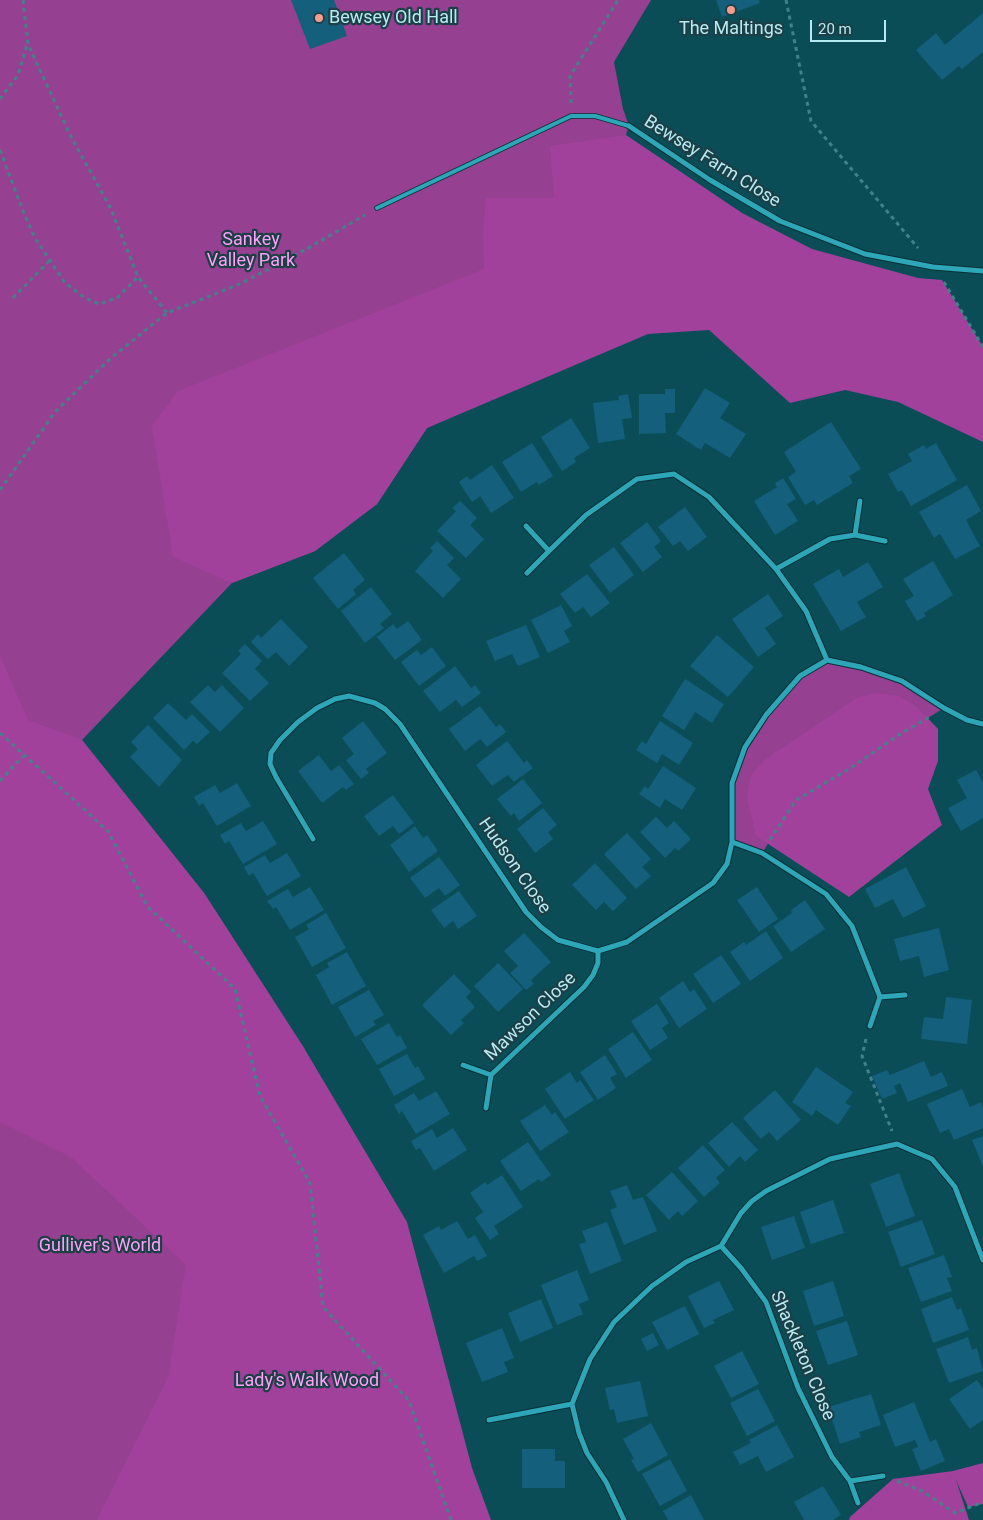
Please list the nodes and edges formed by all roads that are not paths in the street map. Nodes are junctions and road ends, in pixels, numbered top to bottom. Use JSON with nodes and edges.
{"nodes":[{"id":1,"x":630,"y":126,"type":"joint"},
{"id":2,"x":377,"y":208,"type":"road end"},
{"id":3,"x":983,"y":271,"type":"edge"},
{"id":4,"x":860,"y":502,"type":"dead end"},
{"id":5,"x":526,"y":526,"type":"dead end"},
{"id":6,"x":855,"y":535,"type":"junction"},
{"id":7,"x":885,"y":541,"type":"dead end"},
{"id":8,"x":549,"y":551,"type":"junction"},
{"id":9,"x":776,"y":568,"type":"junction"},
{"id":10,"x":527,"y":573,"type":"dead end"},
{"id":11,"x":826,"y":660,"type":"junction"},
{"id":12,"x":983,"y":724,"type":"edge"},
{"id":13,"x":313,"y":839,"type":"dead end"},
{"id":14,"x":732,"y":842,"type":"junction"},
{"id":15,"x":598,"y":951,"type":"junction"},
{"id":16,"x":905,"y":995,"type":"dead end"},
{"id":17,"x":880,"y":997,"type":"junction"},
{"id":18,"x":870,"y":1026,"type":"road end"},
{"id":19,"x":463,"y":1065,"type":"dead end"},
{"id":20,"x":491,"y":1075,"type":"junction"},
{"id":21,"x":486,"y":1108,"type":"dead end"},
{"id":22,"x":721,"y":1246,"type":"junction"},
{"id":23,"x":983,"y":1260,"type":"edge"},
{"id":24,"x":572,"y":1404,"type":"junction"},
{"id":25,"x":489,"y":1420,"type":"dead end"},
{"id":26,"x":883,"y":1476,"type":"road end"},
{"id":27,"x":850,"y":1481,"type":"junction"},
{"id":28,"x":858,"y":1503,"type":"dead end"},
{"id":29,"x":624,"y":1520,"type":"edge"}],
"edges":[{"from":1,"to":2,"type":"lane"},
{"from":1,"to":3,"type":"street","name":"Bewsey Farm Close"},
{"from":4,"to":6,"type":"street"},
{"from":5,"to":8,"type":"street"},
{"from":6,"to":7,"type":"street"},
{"from":6,"to":9,"type":"street"},
{"from":8,"to":9,"type":"street"},
{"from":8,"to":10,"type":"street"},
{"from":9,"to":11,"type":"street"},
{"from":11,"to":12,"type":"street"},
{"from":11,"to":14,"type":"street"},
{"from":13,"to":15,"type":"street","name":"Hudson Close"},
{"from":14,"to":15,"type":"street"},
{"from":14,"to":17,"type":"street"},
{"from":15,"to":20,"type":"street","name":"Mawson Close"},
{"from":16,"to":17,"type":"street"},
{"from":17,"to":18,"type":"street"},
{"from":19,"to":20,"type":"street","name":"Mawson Close"},
{"from":20,"to":21,"type":"street","name":"Mawson Close"},
{"from":22,"to":23,"type":"street"},
{"from":22,"to":24,"type":"street"},
{"from":22,"to":27,"type":"street","name":"Shackleton Close"},
{"from":24,"to":25,"type":"street"},
{"from":24,"to":29,"type":"street"},
{"from":26,"to":27,"type":"street"},
{"from":27,"to":28,"type":"street","name":"Shackleton Close"}]}
